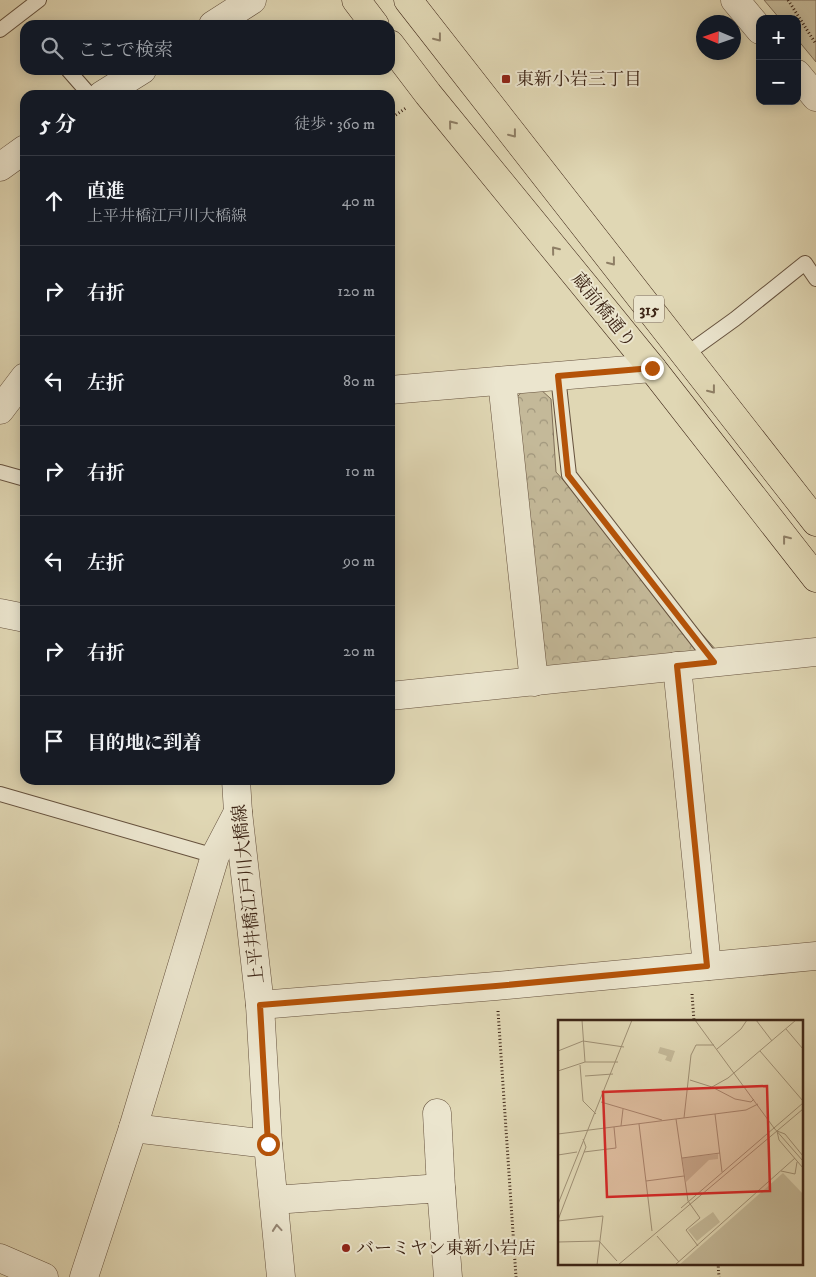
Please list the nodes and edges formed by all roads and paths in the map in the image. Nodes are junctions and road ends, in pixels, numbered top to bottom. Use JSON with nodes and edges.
{"nodes":[{"id":1,"x":39,"y":0,"type":"edge"},
{"id":2,"x":252,"y":0,"type":"edge"},
{"id":3,"x":356,"y":0,"type":"edge"},
{"id":4,"x":408,"y":0,"type":"edge"},
{"id":5,"x":735,"y":0,"type":"edge"},
{"id":6,"x":788,"y":0,"type":"edge"},
{"id":7,"x":23,"y":20,"type":"edge"},
{"id":8,"x":221,"y":20,"type":"edge"},
{"id":9,"x":371,"y":20,"type":"edge"},
{"id":10,"x":20,"y":21,"type":"edge"},
{"id":11,"x":756,"y":25,"type":"edge"},
{"id":12,"x":0,"y":30,"type":"edge"},
{"id":13,"x":816,"y":44,"type":"edge"},
{"id":14,"x":395,"y":51,"type":"edge"},
{"id":15,"x":72,"y":75,"type":"edge"},
{"id":16,"x":801,"y":79,"type":"edge"},
{"id":17,"x":140,"y":80,"type":"edge"},
{"id":18,"x":86,"y":90,"type":"edge"},
{"id":19,"x":115,"y":90,"type":"edge"},
{"id":20,"x":816,"y":97,"type":"edge"},
{"id":21,"x":20,"y":153,"type":"edge"},
{"id":22,"x":0,"y":167,"type":"edge"},
{"id":23,"x":816,"y":279,"type":"edge"},
{"id":24,"x":684,"y":355,"type":"junction"},
{"id":25,"x":652,"y":368,"type":"junction"},
{"id":26,"x":558,"y":376,"type":"junction"},
{"id":27,"x":502,"y":381,"type":"junction"},
{"id":28,"x":20,"y":384,"type":"edge"},
{"id":29,"x":395,"y":390,"type":"edge"},
{"id":30,"x":0,"y":410,"type":"edge"},
{"id":31,"x":0,"y":472,"type":"edge"},
{"id":32,"x":20,"y":478,"type":"edge"},
{"id":33,"x":816,"y":522,"type":"edge"},
{"id":34,"x":816,"y":578,"type":"edge"},
{"id":35,"x":816,"y":652,"type":"edge"},
{"id":36,"x":714,"y":662,"type":"junction"},
{"id":37,"x":677,"y":666,"type":"junction"},
{"id":38,"x":534,"y":682,"type":"junction"},
{"id":39,"x":395,"y":696,"type":"edge"},
{"id":40,"x":236,"y":785,"type":"edge"},
{"id":41,"x":0,"y":794,"type":"edge"},
{"id":42,"x":238,"y":812,"type":"junction"},
{"id":43,"x":215,"y":856,"type":"junction"},
{"id":44,"x":816,"y":956,"type":"edge"},
{"id":45,"x":707,"y":966,"type":"junction"},
{"id":46,"x":496,"y":986,"type":"junction"},
{"id":47,"x":260,"y":1005,"type":"junction"},
{"id":48,"x":437,"y":1113,"type":"dead end"},
{"id":49,"x":133,"y":1128,"type":"junction"},
{"id":50,"x":268,"y":1144,"type":"junction"},
{"id":51,"x":442,"y":1188,"type":"junction"},
{"id":52,"x":274,"y":1200,"type":"junction"},
{"id":53,"x":0,"y":1258,"type":"edge"},
{"id":54,"x":718,"y":1264,"type":"edge"},
{"id":55,"x":44,"y":1277,"type":"edge"},
{"id":56,"x":84,"y":1277,"type":"edge"},
{"id":57,"x":281,"y":1277,"type":"edge"},
{"id":58,"x":448,"y":1277,"type":"edge"},
{"id":59,"x":516,"y":1277,"type":"edge"},
{"id":60,"x":719,"y":1277,"type":"edge"}],
"edges":[{"from":1,"to":7,"type":"lane"},
{"from":2,"to":8,"type":"street"},
{"from":3,"to":9,"type":"main road"},
{"from":4,"to":24,"type":"main road","name":"蔵前橋通り","number":"315","one_way":true},
{"from":5,"to":11,"type":"street"},
{"from":6,"to":13,"type":"path"},
{"from":10,"to":12,"type":"lane"},
{"from":25,"to":14,"type":"main road","name":"蔵前橋通り","number":"315","one_way":true},
{"from":15,"to":18,"type":"lane"},
{"from":16,"to":20,"type":"street"},
{"from":17,"to":19,"type":"street"},
{"from":21,"to":22,"type":"street"},
{"from":23,"to":24,"type":"lane"},
{"from":24,"to":33,"type":"main road","name":"蔵前橋通り","number":"315","one_way":true},
{"from":25,"to":26,"type":"street"},
{"from":34,"to":25,"type":"main road","name":"蔵前橋通り","number":"315","one_way":true},
{"from":26,"to":27,"type":"street"},
{"from":26,"to":36,"type":"lane"},
{"from":27,"to":29,"type":"street"},
{"from":27,"to":38,"type":"street"},
{"from":28,"to":30,"type":"street"},
{"from":31,"to":32,"type":"lane"},
{"from":35,"to":36,"type":"street"},
{"from":36,"to":37,"type":"street"},
{"from":37,"to":38,"type":"street"},
{"from":37,"to":45,"type":"street"},
{"from":38,"to":39,"type":"street"},
{"from":40,"to":42,"type":"street","name":"上平井橋江戸川大橋線"},
{"from":41,"to":43,"type":"lane"},
{"from":42,"to":43,"type":"street"},
{"from":42,"to":47,"type":"street","name":"上平井橋江戸川大橋線"},
{"from":43,"to":49,"type":"street"},
{"from":44,"to":45,"type":"street"},
{"from":45,"to":46,"type":"street"},
{"from":46,"to":47,"type":"street"},
{"from":46,"to":59,"type":"path"},
{"from":47,"to":50,"type":"street","name":"上平井橋江戸川大橋線"},
{"from":48,"to":51,"type":"street"},
{"from":49,"to":50,"type":"street"},
{"from":49,"to":56,"type":"street"},
{"from":50,"to":52,"type":"street","name":"上平井橋江戸川大橋線"},
{"from":51,"to":52,"type":"street"},
{"from":51,"to":58,"type":"street"},
{"from":57,"to":52,"type":"street","name":"上平井橋江戸川大橋線","one_way":true},
{"from":53,"to":55,"type":"street"},
{"from":54,"to":60,"type":"path"}]}
